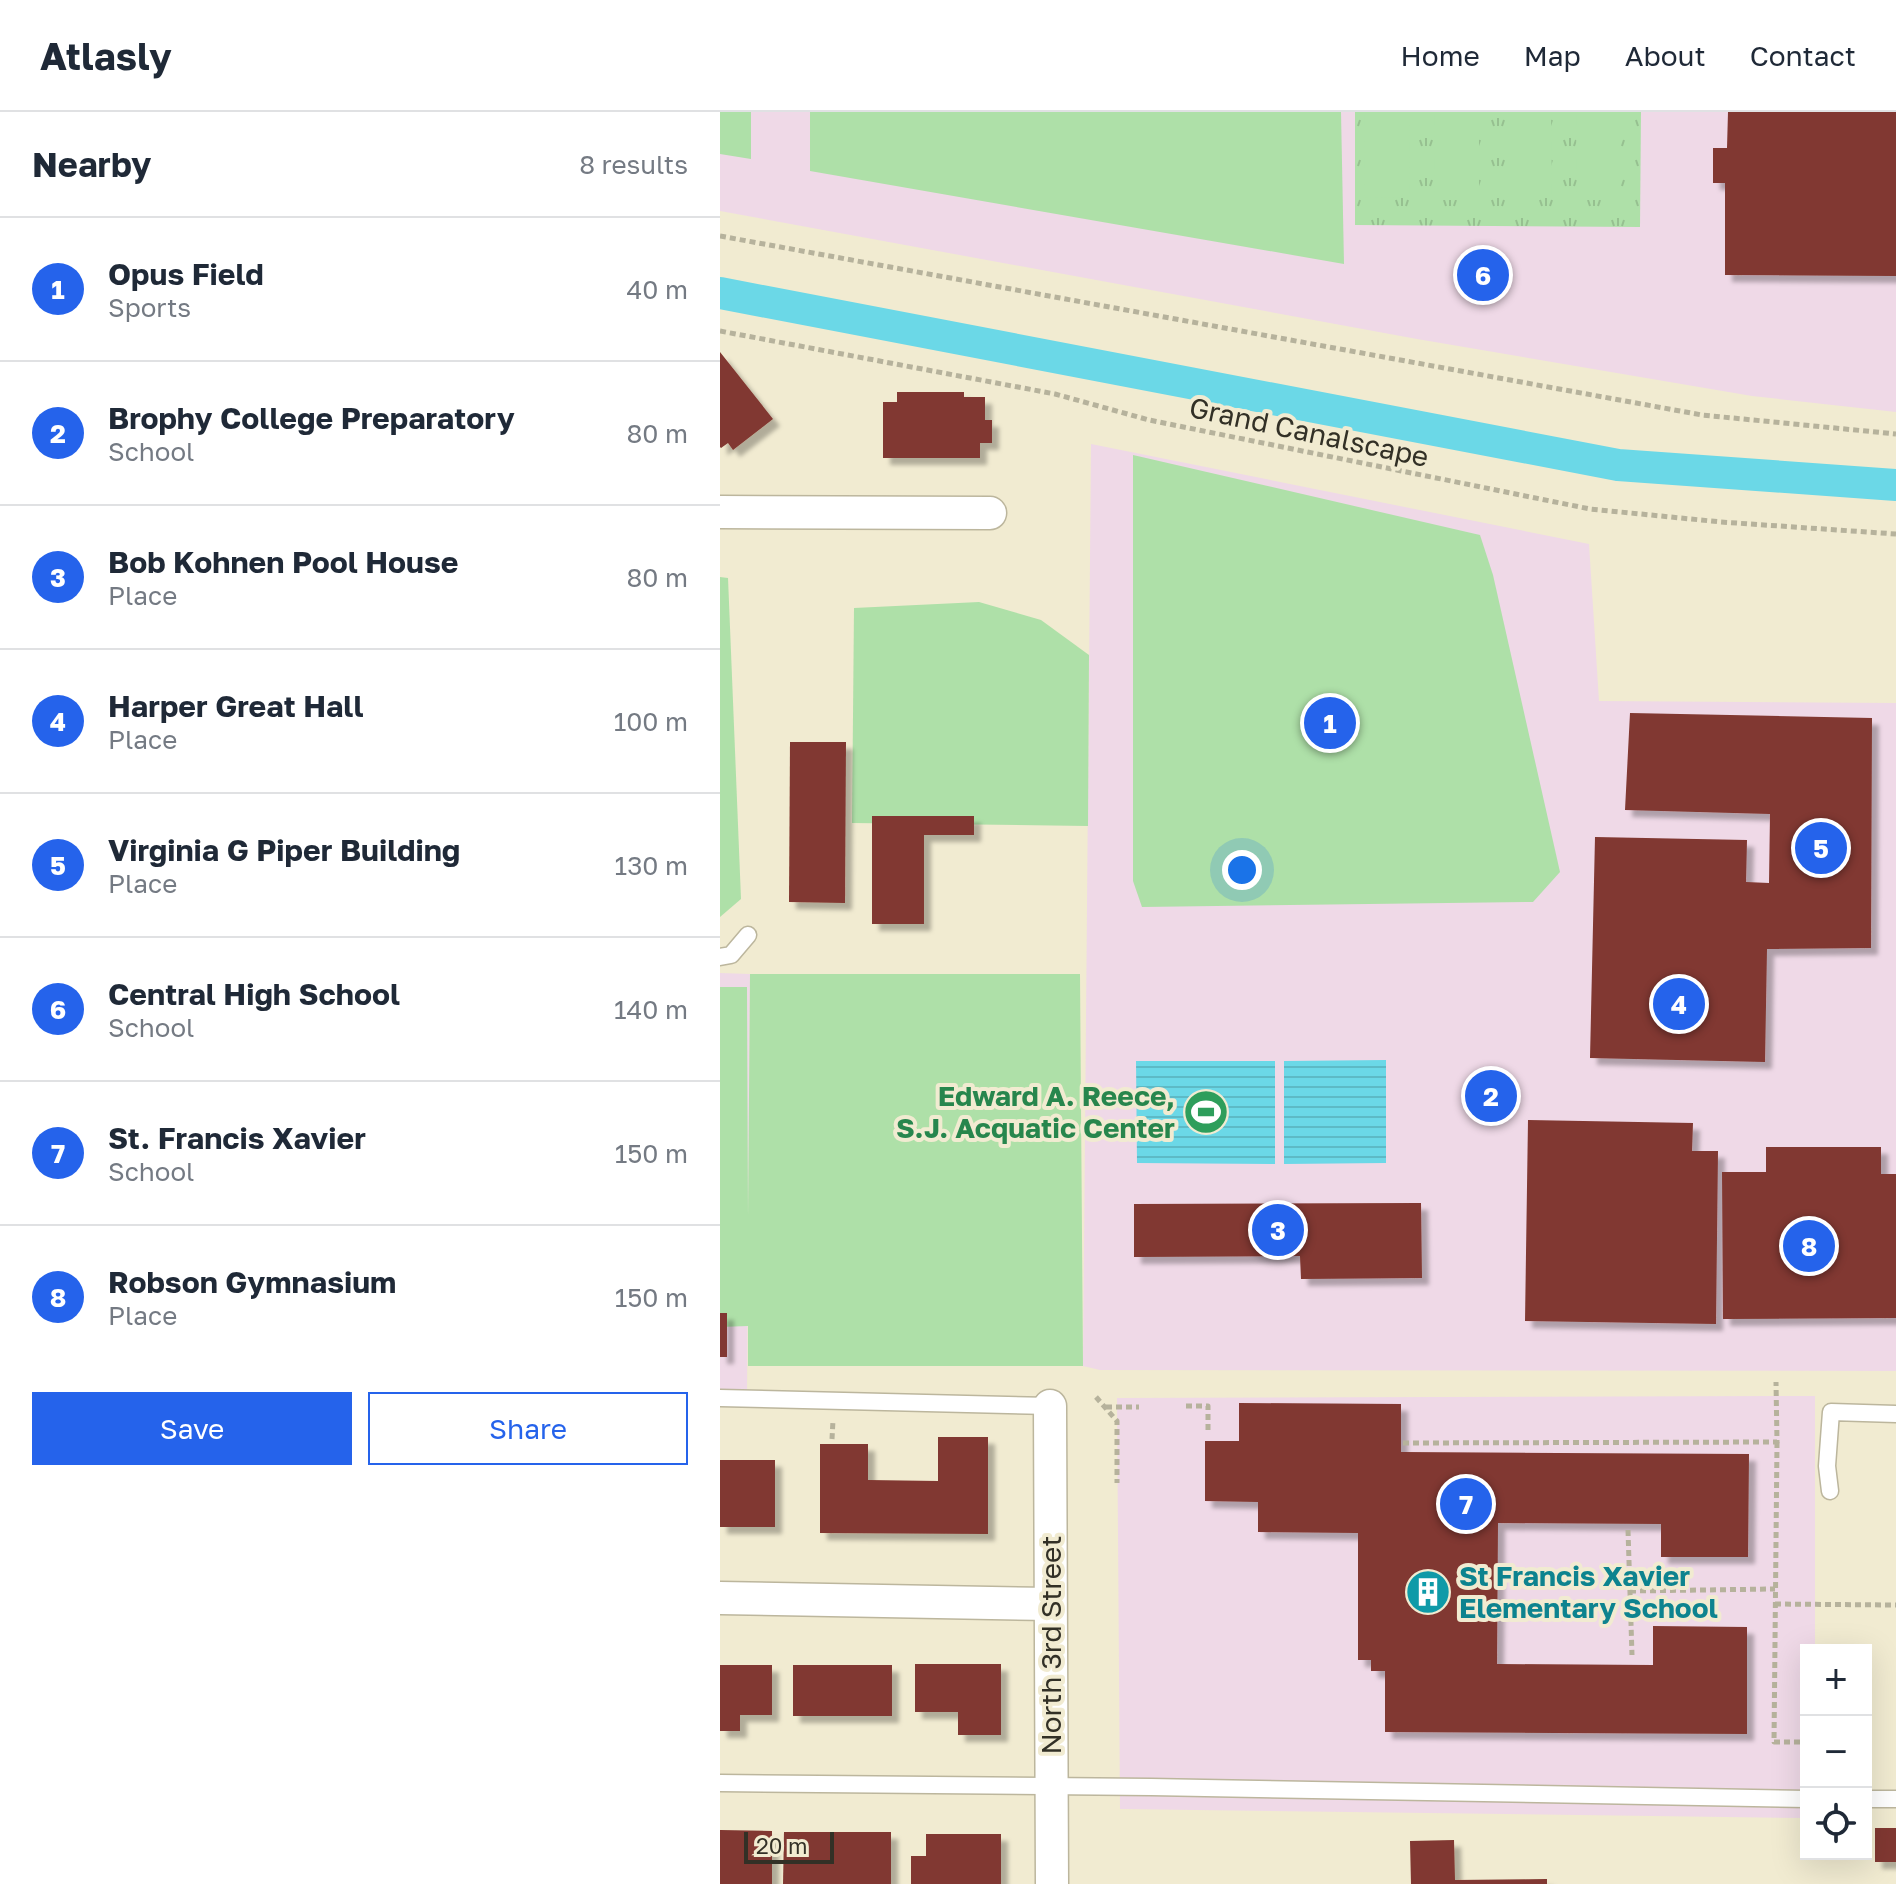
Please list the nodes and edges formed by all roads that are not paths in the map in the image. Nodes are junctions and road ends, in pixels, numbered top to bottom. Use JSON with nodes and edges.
{"nodes":[{"id":1,"x":720,"y":512,"type":"edge"},
{"id":2,"x":990,"y":513,"type":"dead end"},
{"id":3,"x":748,"y":935,"type":"dead end"},
{"id":4,"x":720,"y":957,"type":"edge"},
{"id":5,"x":720,"y":1398,"type":"edge"},
{"id":6,"x":1050,"y":1406,"type":"joint"},
{"id":7,"x":1895,"y":1413,"type":"edge"},
{"id":8,"x":1830,"y":1491,"type":"dead end"},
{"id":9,"x":720,"y":1598,"type":"edge"},
{"id":10,"x":1050,"y":1604,"type":"junction"},
{"id":11,"x":720,"y":1783,"type":"edge"},
{"id":12,"x":1051,"y":1786,"type":"junction"},
{"id":13,"x":1800,"y":1799,"type":"edge"},
{"id":14,"x":1872,"y":1799,"type":"edge"},
{"id":15,"x":1896,"y":1799,"type":"edge"},
{"id":16,"x":1052,"y":1884,"type":"edge"}],
"edges":[{"from":1,"to":2,"type":"street"},
{"from":3,"to":4,"type":"lane"},
{"from":5,"to":6,"type":"lane"},
{"from":6,"to":10,"type":"street","name":"North 3rd Street"},
{"from":7,"to":8,"type":"lane"},
{"from":9,"to":10,"type":"street"},
{"from":10,"to":12,"type":"street","name":"North 3rd Street"},
{"from":11,"to":12,"type":"lane"},
{"from":12,"to":13,"type":"lane"},
{"from":12,"to":16,"type":"street","name":"North 3rd Street"},
{"from":14,"to":15,"type":"lane"}]}
